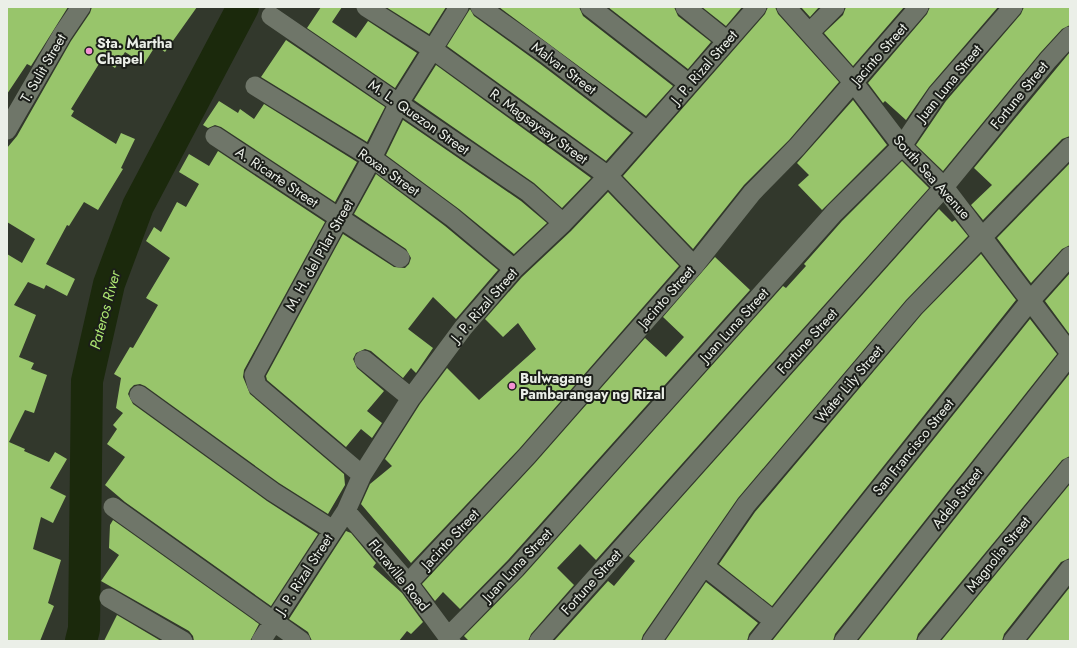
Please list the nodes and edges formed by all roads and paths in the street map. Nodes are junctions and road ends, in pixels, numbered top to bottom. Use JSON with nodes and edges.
{"nodes":[{"id":1,"x":81,"y":7,"type":"edge"},
{"id":2,"x":366,"y":7,"type":"edge"},
{"id":3,"x":459,"y":7,"type":"edge"},
{"id":4,"x":480,"y":7,"type":"edge"},
{"id":5,"x":590,"y":7,"type":"edge"},
{"id":6,"x":685,"y":7,"type":"edge"},
{"id":7,"x":757,"y":7,"type":"edge"},
{"id":8,"x":786,"y":7,"type":"edge"},
{"id":9,"x":835,"y":7,"type":"edge"},
{"id":10,"x":919,"y":7,"type":"edge"},
{"id":11,"x":1013,"y":7,"type":"edge"},
{"id":12,"x":271,"y":16,"type":"dead end"},
{"id":13,"x":810,"y":32,"type":"junction"},
{"id":14,"x":1070,"y":36,"type":"edge"},
{"id":15,"x":727,"y":41,"type":"junction"},
{"id":16,"x":432,"y":49,"type":"junction"},
{"id":17,"x":854,"y":83,"type":"junction"},
{"id":18,"x":688,"y":84,"type":"junction"},
{"id":19,"x":255,"y":86,"type":"dead end"},
{"id":20,"x":399,"y":103,"type":"junction"},
{"id":21,"x":7,"y":130,"type":"edge"},
{"id":22,"x":648,"y":131,"type":"junction"},
{"id":23,"x":215,"y":136,"type":"dead end"},
{"id":24,"x":902,"y":146,"type":"junction"},
{"id":25,"x":1070,"y":147,"type":"edge"},
{"id":26,"x":372,"y":158,"type":"junction"},
{"id":27,"x":608,"y":176,"type":"junction"},
{"id":28,"x":944,"y":187,"type":"junction"},
{"id":29,"x":339,"y":218,"type":"junction"},
{"id":30,"x":563,"y":223,"type":"junction"},
{"id":31,"x":983,"y":237,"type":"junction"},
{"id":32,"x":1070,"y":256,"type":"edge"},
{"id":33,"x":400,"y":258,"type":"dead end"},
{"id":34,"x":694,"y":266,"type":"junction"},
{"id":35,"x":514,"y":269,"type":"junction"},
{"id":36,"x":1030,"y":301,"type":"junction"},
{"id":37,"x":1070,"y":354,"type":"edge"},
{"id":38,"x":364,"y":360,"type":"dead end"},
{"id":39,"x":138,"y":395,"type":"dead end"},
{"id":40,"x":411,"y":398,"type":"junction"},
{"id":41,"x":1070,"y":467,"type":"edge"},
{"id":42,"x":362,"y":475,"type":"junction"},
{"id":43,"x":113,"y":507,"type":"dead end"},
{"id":44,"x":346,"y":511,"type":"junction"},
{"id":45,"x":333,"y":530,"type":"junction"},
{"id":46,"x":704,"y":566,"type":"junction"},
{"id":47,"x":1070,"y":569,"type":"edge"},
{"id":48,"x":408,"y":583,"type":"junction"},
{"id":49,"x":109,"y":598,"type":"dead end"},
{"id":50,"x":774,"y":621,"type":"junction"},
{"id":51,"x":273,"y":622,"type":"junction"},
{"id":52,"x":449,"y":639,"type":"edge"},
{"id":53,"x":183,"y":641,"type":"edge"},
{"id":54,"x":261,"y":641,"type":"edge"},
{"id":55,"x":301,"y":641,"type":"edge"},
{"id":56,"x":539,"y":641,"type":"edge"},
{"id":57,"x":652,"y":641,"type":"edge"},
{"id":58,"x":758,"y":641,"type":"edge"},
{"id":59,"x":844,"y":641,"type":"edge"},
{"id":60,"x":927,"y":641,"type":"edge"},
{"id":61,"x":1013,"y":641,"type":"edge"}],
"edges":[{"from":1,"to":21,"type":"street","name":"T. Sulit Street"},
{"from":2,"to":16,"type":"street","name":"R. Magsaysay Street"},
{"from":3,"to":16,"type":"street","name":"M. H. del Pilar Street"},
{"from":4,"to":22,"type":"street","name":"Malvar Street"},
{"from":5,"to":18,"type":"street"},
{"from":6,"to":15,"type":"street"},
{"from":7,"to":15,"type":"street","name":"J. P. Rizal Street"},
{"from":8,"to":13,"type":"street","name":"South Sea Avenue"},
{"from":9,"to":13,"type":"street"},
{"from":10,"to":17,"type":"street","name":"Jacinto Street"},
{"from":11,"to":24,"type":"street","name":"Juan Luna Street"},
{"from":12,"to":20,"type":"street","name":"M. L. Quezon Street"},
{"from":13,"to":17,"type":"street","name":"South Sea Avenue"},
{"from":14,"to":28,"type":"street","name":"Fortune Street"},
{"from":15,"to":18,"type":"street","name":"J. P. Rizal Street"},
{"from":16,"to":20,"type":"street","name":"M. H. del Pilar Street"},
{"from":16,"to":27,"type":"street","name":"R. Magsaysay Street"},
{"from":17,"to":24,"type":"street","name":"South Sea Avenue"},
{"from":17,"to":34,"type":"street","name":"Jacinto Street"},
{"from":18,"to":22,"type":"street","name":"J. P. Rizal Street"},
{"from":19,"to":26,"type":"street","name":"Roxas Street"},
{"from":20,"to":26,"type":"street","name":"M. H. del Pilar Street"},
{"from":20,"to":30,"type":"street","name":"M. L. Quezon Street"},
{"from":22,"to":27,"type":"street","name":"J. P. Rizal Street"},
{"from":23,"to":29,"type":"street","name":"A. Ricarte Street"},
{"from":24,"to":28,"type":"street","name":"South Sea Avenue"},
{"from":24,"to":52,"type":"street","name":"Juan Luna Street"},
{"from":25,"to":31,"type":"street","name":"Water Lily Street"},
{"from":26,"to":29,"type":"street","name":"M. H. del Pilar Street"},
{"from":26,"to":35,"type":"street","name":"Roxas Street"},
{"from":27,"to":30,"type":"street","name":"J. P. Rizal Street"},
{"from":27,"to":34,"type":"street","name":"R. Magsaysay Street"},
{"from":28,"to":31,"type":"street","name":"South Sea Avenue"},
{"from":28,"to":56,"type":"street","name":"Fortune Street"},
{"from":29,"to":33,"type":"street","name":"A. Ricarte Street"},
{"from":29,"to":42,"type":"street","name":"M. H. del Pilar Street"},
{"from":30,"to":35,"type":"street","name":"J. P. Rizal Street"},
{"from":31,"to":36,"type":"street","name":"South Sea Avenue"},
{"from":31,"to":46,"type":"street","name":"Water Lily Street"},
{"from":32,"to":36,"type":"street","name":"San Francisco Street"},
{"from":34,"to":48,"type":"street","name":"Jacinto Street"},
{"from":35,"to":40,"type":"street","name":"J. P. Rizal Street"},
{"from":36,"to":37,"type":"street","name":"South Sea Avenue"},
{"from":36,"to":50,"type":"street","name":"San Francisco Street"},
{"from":37,"to":59,"type":"street","name":"Adela Street"},
{"from":38,"to":40,"type":"street"},
{"from":39,"to":45,"type":"street"},
{"from":40,"to":42,"type":"street","name":"J. P. Rizal Street"},
{"from":41,"to":60,"type":"street","name":"Magnolia Street"},
{"from":42,"to":44,"type":"street","name":"J. P. Rizal Street"},
{"from":43,"to":51,"type":"street"},
{"from":44,"to":45,"type":"street","name":"J. P. Rizal Street"},
{"from":44,"to":48,"type":"street","name":"Floraville Road"},
{"from":45,"to":51,"type":"street","name":"J. P. Rizal Street"},
{"from":46,"to":50,"type":"street"},
{"from":46,"to":57,"type":"street","name":"Water Lily Street"},
{"from":47,"to":61,"type":"street"},
{"from":48,"to":52,"type":"street","name":"Floraville Road"},
{"from":49,"to":53,"type":"street"},
{"from":50,"to":58,"type":"street","name":"San Francisco Street"},
{"from":51,"to":54,"type":"street","name":"J. P. Rizal Street"},
{"from":51,"to":55,"type":"street"}]}
